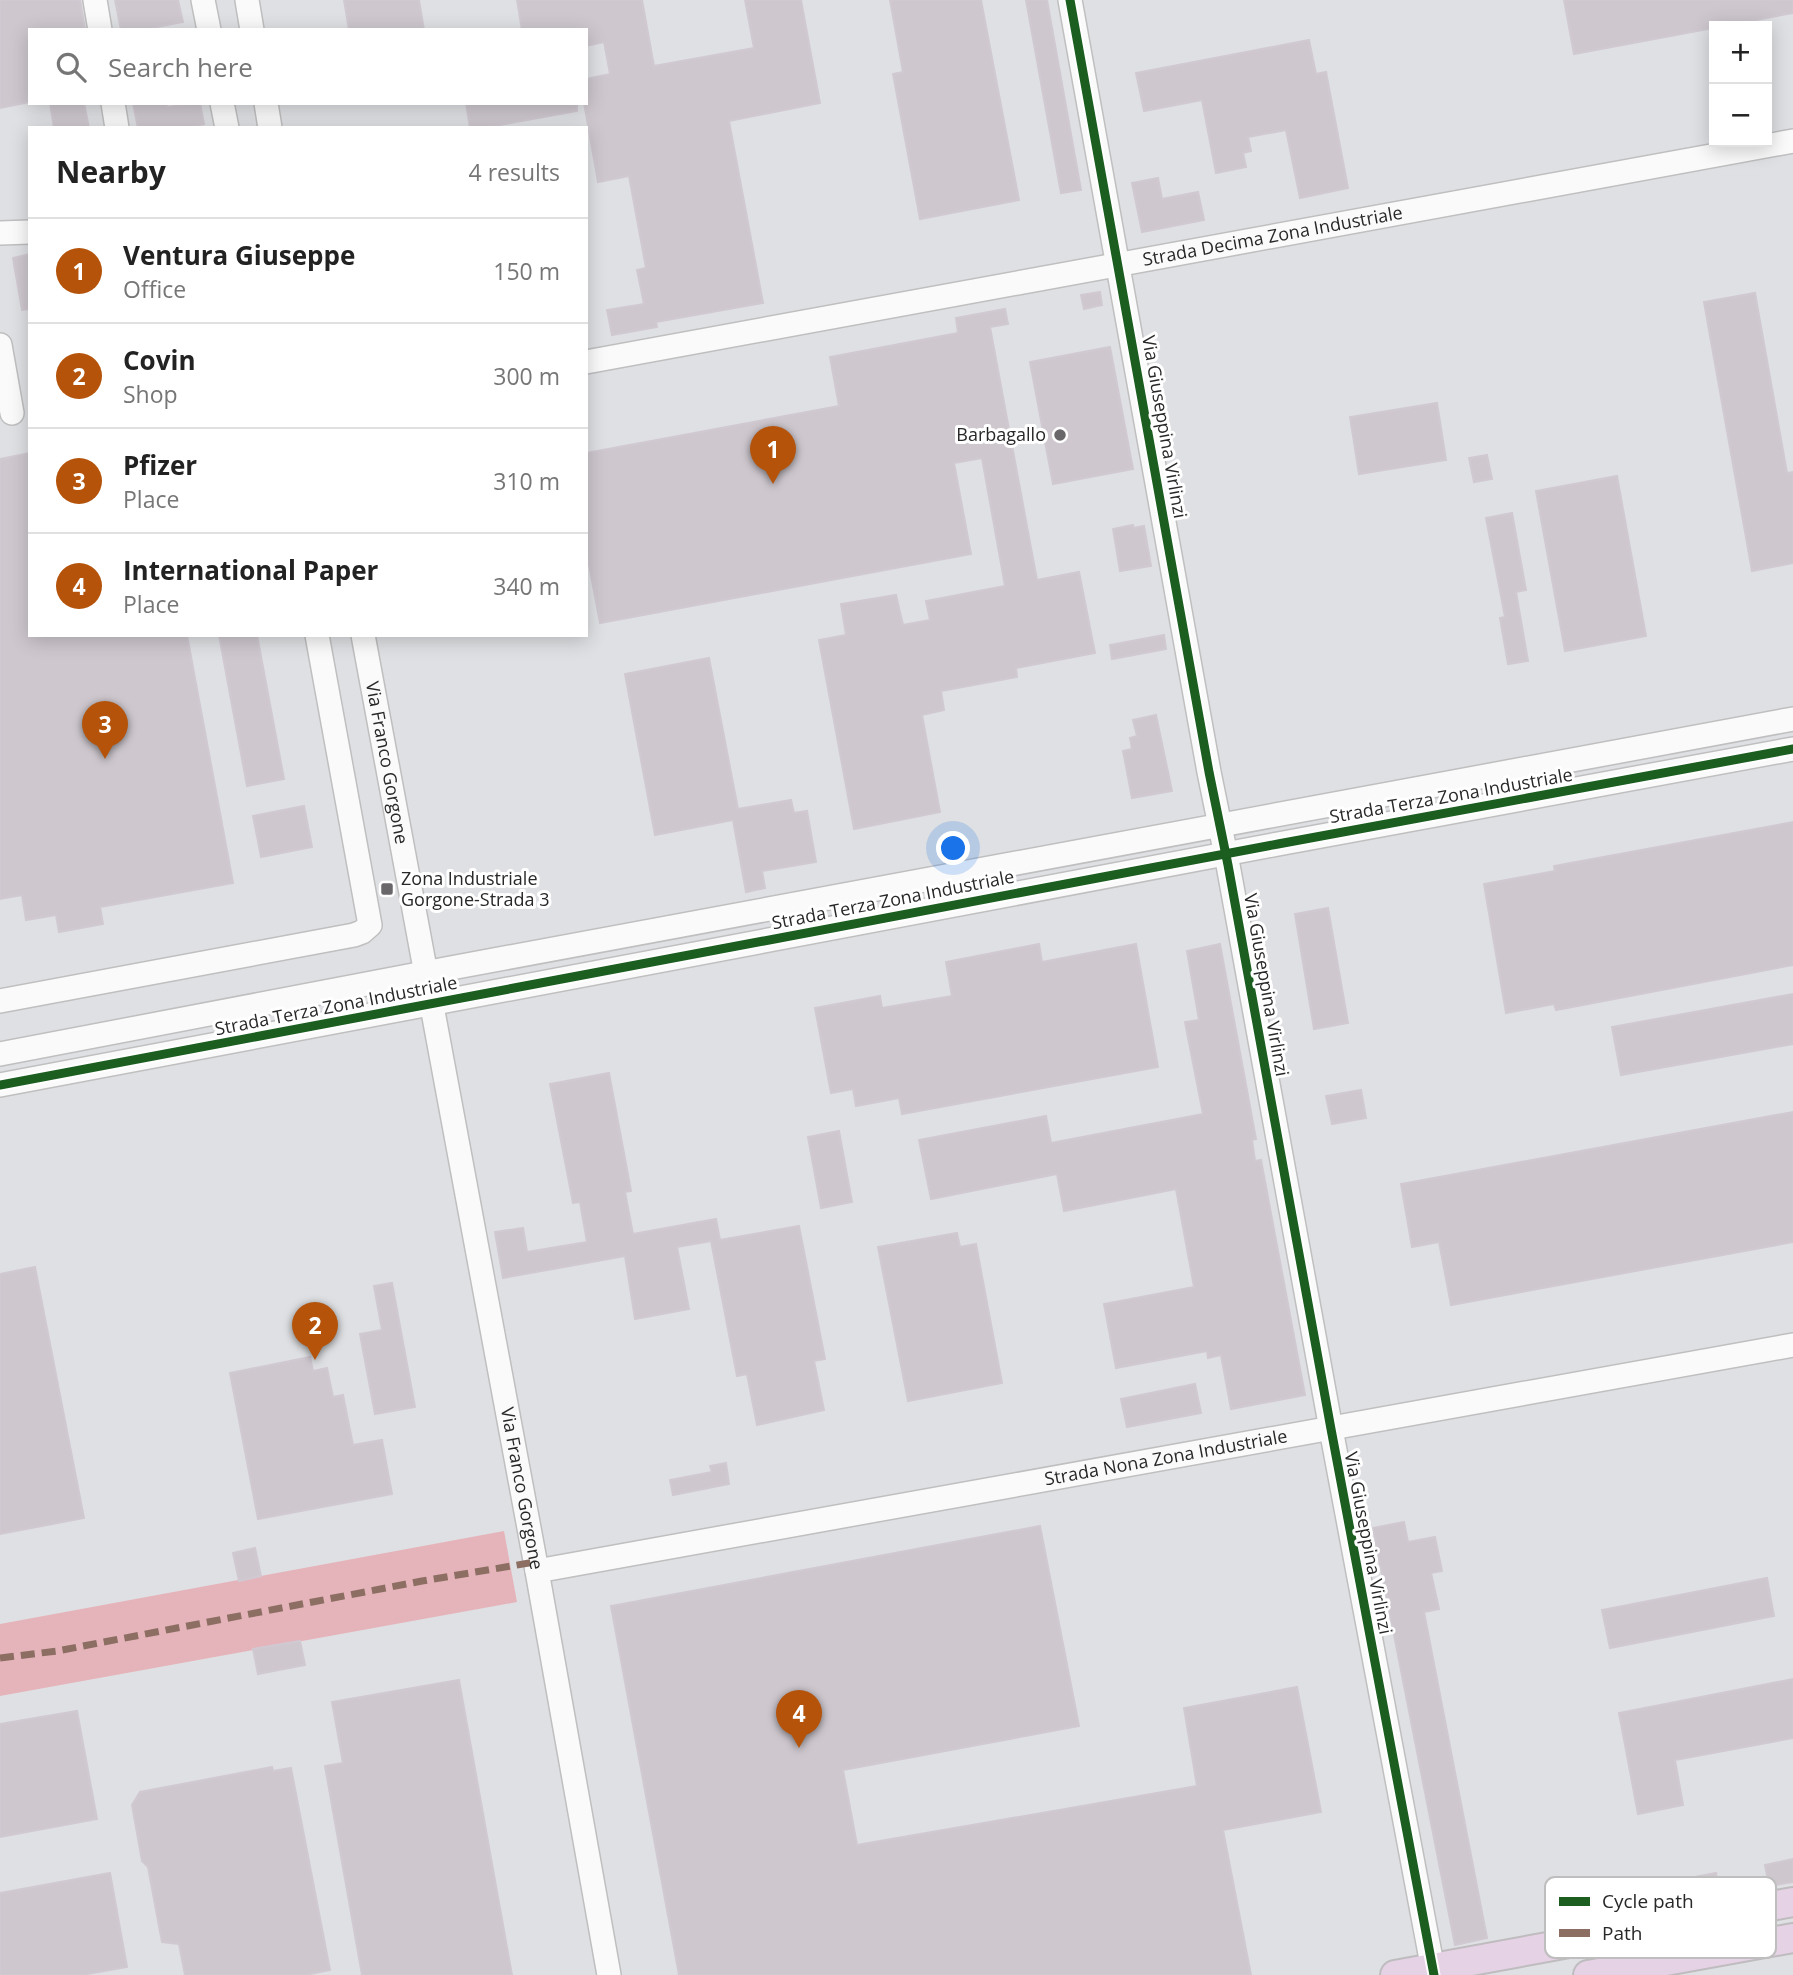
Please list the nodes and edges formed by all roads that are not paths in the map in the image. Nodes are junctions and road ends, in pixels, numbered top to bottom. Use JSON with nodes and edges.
{"nodes":[{"id":1,"x":95,"y":0,"type":"edge"},
{"id":2,"x":203,"y":0,"type":"edge"},
{"id":3,"x":247,"y":0,"type":"edge"},
{"id":4,"x":1070,"y":0,"type":"edge"},
{"id":5,"x":100,"y":28,"type":"edge"},
{"id":6,"x":209,"y":28,"type":"edge"},
{"id":7,"x":252,"y":28,"type":"edge"},
{"id":8,"x":113,"y":105,"type":"edge"},
{"id":9,"x":222,"y":105,"type":"edge"},
{"id":10,"x":265,"y":105,"type":"edge"},
{"id":11,"x":117,"y":126,"type":"edge"},
{"id":12,"x":227,"y":126,"type":"edge"},
{"id":13,"x":270,"y":126,"type":"edge"},
{"id":14,"x":1793,"y":141,"type":"edge"},
{"id":15,"x":28,"y":232,"type":"edge"},
{"id":16,"x":0,"y":233,"type":"edge"},
{"id":17,"x":1118,"y":263,"type":"junction"},
{"id":18,"x":0,"y":345,"type":"edge"},
{"id":19,"x":588,"y":362,"type":"edge"},
{"id":20,"x":14,"y":413,"type":"edge"},
{"id":21,"x":317,"y":637,"type":"edge"},
{"id":22,"x":363,"y":637,"type":"edge"},
{"id":23,"x":1793,"y":719,"type":"edge"},
{"id":24,"x":1793,"y":749,"type":"edge"},
{"id":25,"x":1220,"y":825,"type":"junction"},
{"id":26,"x":1226,"y":854,"type":"junction"},
{"id":27,"x":424,"y":973,"type":"junction"},
{"id":28,"x":0,"y":1001,"type":"edge"},
{"id":29,"x":430,"y":1004,"type":"junction"},
{"id":30,"x":0,"y":1054,"type":"edge"},
{"id":31,"x":0,"y":1085,"type":"edge"},
{"id":32,"x":1793,"y":1345,"type":"edge"},
{"id":33,"x":1331,"y":1429,"type":"junction"},
{"id":34,"x":537,"y":1572,"type":"junction"},
{"id":35,"x":1545,"y":1950,"type":"edge"},
{"id":36,"x":1682,"y":1958,"type":"edge"},
{"id":37,"x":1433,"y":1971,"type":"edge"},
{"id":38,"x":609,"y":1975,"type":"edge"},
{"id":39,"x":1395,"y":1975,"type":"edge"},
{"id":40,"x":1588,"y":1975,"type":"edge"}],
"edges":[{"from":1,"to":5,"type":"street"},
{"from":2,"to":6,"type":"street"},
{"from":3,"to":7,"type":"street"},
{"from":4,"to":17,"type":"street","name":"Via Giuseppina Virlinzi"},
{"from":8,"to":11,"type":"street"},
{"from":9,"to":12,"type":"street"},
{"from":10,"to":13,"type":"street"},
{"from":14,"to":17,"type":"street","name":"Strada Decima Zona Industriale"},
{"from":15,"to":16,"type":"street"},
{"from":17,"to":19,"type":"street","name":"Strada Decima Zona Industriale"},
{"from":17,"to":25,"type":"street","name":"Via Giuseppina Virlinzi"},
{"from":18,"to":20,"type":"street"},
{"from":21,"to":28,"type":"street"},
{"from":22,"to":27,"type":"street","name":"Via Franco Gorgone"},
{"from":23,"to":25,"type":"street","name":"Strada Terza Zona Industriale"},
{"from":24,"to":26,"type":"street","name":"Strada Terza Zona Industriale"},
{"from":25,"to":26,"type":"street","name":"Via Giuseppina Virlinzi"},
{"from":25,"to":27,"type":"street","name":"Strada Terza Zona Industriale"},
{"from":26,"to":29,"type":"street","name":"Strada Terza Zona Industriale"},
{"from":26,"to":33,"type":"street","name":"Via Giuseppina Virlinzi"},
{"from":27,"to":29,"type":"street","name":"Via Franco Gorgone"},
{"from":27,"to":30,"type":"street","name":"Strada Terza Zona Industriale"},
{"from":29,"to":31,"type":"street","name":"Strada Terza Zona Industriale"},
{"from":29,"to":34,"type":"street","name":"Via Franco Gorgone"},
{"from":32,"to":33,"type":"street","name":"Strada Nona Zona Industriale"},
{"from":33,"to":34,"type":"street","name":"Strada Nona Zona Industriale"},
{"from":33,"to":37,"type":"street","name":"Via Giuseppina Virlinzi"},
{"from":34,"to":38,"type":"street","name":"Via Franco Gorgone"},
{"from":35,"to":37,"type":"main road"},
{"from":36,"to":40,"type":"main road"},
{"from":37,"to":39,"type":"main road"}]}
